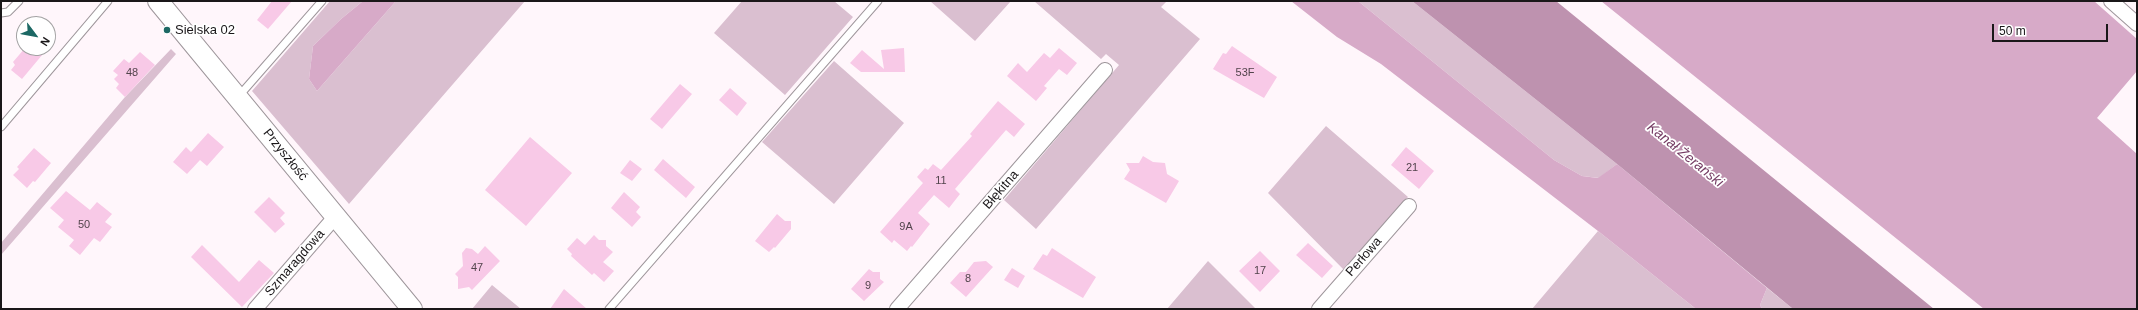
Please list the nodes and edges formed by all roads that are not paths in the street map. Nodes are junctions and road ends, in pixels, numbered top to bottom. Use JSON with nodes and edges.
{"nodes":[{"id":1,"x":19,"y":1,"type":"edge"},
{"id":2,"x":108,"y":1,"type":"edge"},
{"id":3,"x":158,"y":1,"type":"edge"},
{"id":4,"x":322,"y":1,"type":"edge"},
{"id":5,"x":878,"y":1,"type":"edge"},
{"id":6,"x":2111,"y":1,"type":"edge"},
{"id":7,"x":1,"y":13,"type":"edge"},
{"id":8,"x":2137,"y":24,"type":"edge"},
{"id":9,"x":1105,"y":70,"type":"dead end"},
{"id":10,"x":238,"y":97,"type":"junction"},
{"id":11,"x":1,"y":126,"type":"edge"},
{"id":12,"x":1409,"y":206,"type":"dead end"},
{"id":13,"x":335,"y":217,"type":"junction"},
{"id":14,"x":255,"y":309,"type":"edge"},
{"id":15,"x":412,"y":309,"type":"edge"},
{"id":16,"x":609,"y":309,"type":"edge"},
{"id":17,"x":897,"y":309,"type":"edge"},
{"id":18,"x":1319,"y":309,"type":"edge"}],
"edges":[{"from":1,"to":7,"type":"lane"},
{"from":2,"to":11,"type":"lane"},
{"from":3,"to":10,"type":"street","name":"Przyszłość"},
{"from":4,"to":10,"type":"lane"},
{"from":5,"to":16,"type":"lane"},
{"from":6,"to":8,"type":"street"},
{"from":9,"to":17,"type":"street","name":"Błękitna"},
{"from":10,"to":13,"type":"street","name":"Przyszłość"},
{"from":12,"to":18,"type":"street","name":"Perłowa"},
{"from":13,"to":14,"type":"street","name":"Szmaragdowa"},
{"from":13,"to":15,"type":"street","name":"Przyszłość"}]}
